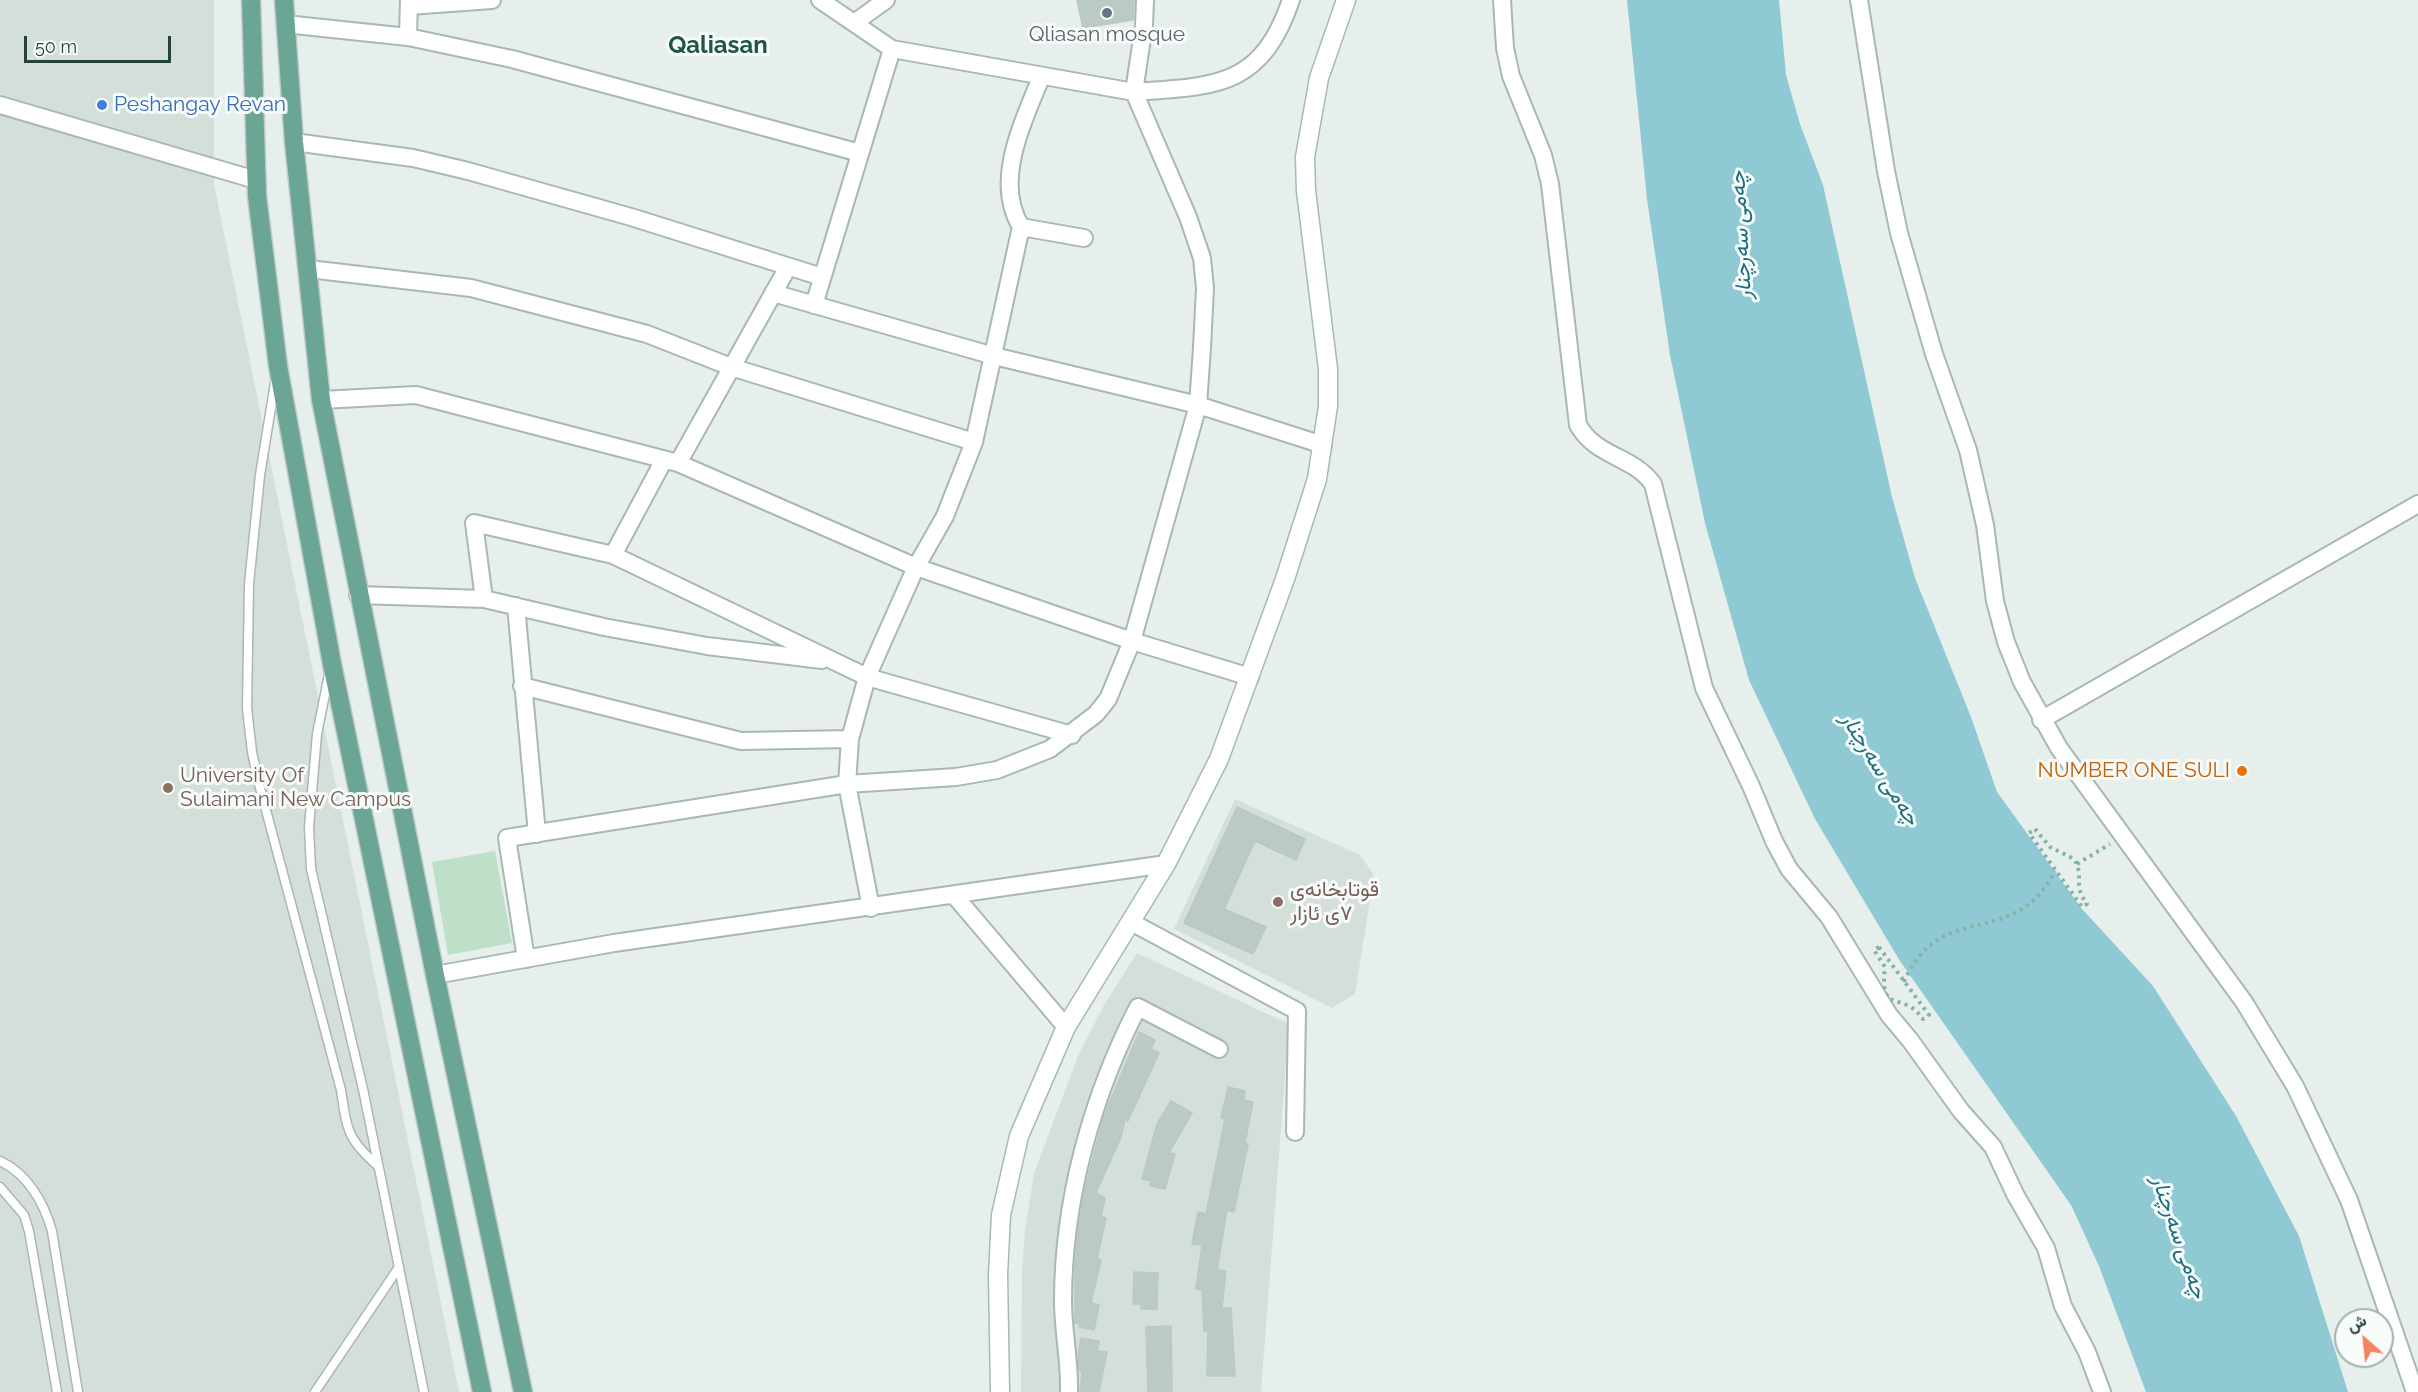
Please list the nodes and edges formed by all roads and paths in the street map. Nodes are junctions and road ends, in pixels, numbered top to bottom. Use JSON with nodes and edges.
{"nodes":[{"id":1,"x":251,"y":0,"type":"edge"},
{"id":2,"x":284,"y":0,"type":"edge"},
{"id":3,"x":492,"y":0,"type":"edge"},
{"id":4,"x":820,"y":0,"type":"edge"},
{"id":5,"x":886,"y":0,"type":"edge"},
{"id":6,"x":1144,"y":0,"type":"edge"},
{"id":7,"x":1291,"y":0,"type":"edge"},
{"id":8,"x":1346,"y":0,"type":"edge"},
{"id":9,"x":1502,"y":0,"type":"edge"},
{"id":10,"x":1859,"y":0,"type":"edge"},
{"id":11,"x":409,"y":3,"type":"edge"},
{"id":12,"x":854,"y":23,"type":"junction"},
{"id":13,"x":285,"y":24,"type":"junction"},
{"id":14,"x":408,"y":37,"type":"junction"},
{"id":15,"x":892,"y":49,"type":"junction"},
{"id":16,"x":1041,"y":76,"type":"junction"},
{"id":17,"x":1134,"y":92,"type":"junction"},
{"id":18,"x":0,"y":105,"type":"edge"},
{"id":19,"x":294,"y":142,"type":"junction"},
{"id":20,"x":860,"y":153,"type":"junction"},
{"id":21,"x":256,"y":180,"type":"junction"},
{"id":22,"x":1021,"y":228,"type":"junction"},
{"id":23,"x":1084,"y":238,"type":"dead end"},
{"id":24,"x":788,"y":267,"type":"junction"},
{"id":25,"x":309,"y":269,"type":"junction"},
{"id":26,"x":822,"y":278,"type":"junction"},
{"id":27,"x":773,"y":293,"type":"junction"},
{"id":28,"x":814,"y":305,"type":"junction"},
{"id":29,"x":994,"y":356,"type":"junction"},
{"id":30,"x":278,"y":366,"type":"junction"},
{"id":31,"x":732,"y":367,"type":"junction"},
{"id":32,"x":321,"y":400,"type":"junction"},
{"id":33,"x":1198,"y":405,"type":"junction"},
{"id":34,"x":974,"y":442,"type":"junction"},
{"id":35,"x":1323,"y":445,"type":"junction"},
{"id":36,"x":671,"y":462,"type":"junction"},
{"id":37,"x":2418,"y":504,"type":"edge"},
{"id":38,"x":613,"y":555,"type":"junction"},
{"id":39,"x":916,"y":567,"type":"junction"},
{"id":40,"x":358,"y":595,"type":"junction"},
{"id":41,"x":484,"y":599,"type":"junction"},
{"id":42,"x":516,"y":606,"type":"junction"},
{"id":43,"x":1132,"y":641,"type":"junction"},
{"id":44,"x":835,"y":661,"type":"junction"},
{"id":45,"x":332,"y":664,"type":"junction"},
{"id":46,"x":1250,"y":676,"type":"junction"},
{"id":47,"x":867,"y":677,"type":"junction"},
{"id":48,"x":522,"y":686,"type":"junction"},
{"id":49,"x":2041,"y":720,"type":"junction"},
{"id":50,"x":1072,"y":735,"type":"junction"},
{"id":51,"x":850,"y":740,"type":"junction"},
{"id":52,"x":847,"y":784,"type":"junction"},
{"id":53,"x":537,"y":834,"type":"junction"},
{"id":54,"x":2124,"y":835,"type":"junction"},
{"id":55,"x":1166,"y":864,"type":"junction"},
{"id":56,"x":2077,"y":864,"type":"junction"},
{"id":57,"x":2055,"y":871,"type":"junction"},
{"id":58,"x":954,"y":895,"type":"junction"},
{"id":59,"x":871,"y":908,"type":"junction"},
{"id":60,"x":1131,"y":922,"type":"junction"},
{"id":61,"x":526,"y":959,"type":"junction"},
{"id":62,"x":435,"y":975,"type":"junction"},
{"id":63,"x":1904,"y":981,"type":"junction"},
{"id":64,"x":1066,"y":1027,"type":"junction"},
{"id":65,"x":1219,"y":1049,"type":"dead end"},
{"id":66,"x":1295,"y":1132,"type":"dead end"},
{"id":67,"x":0,"y":1161,"type":"edge"},
{"id":68,"x":378,"y":1166,"type":"junction"},
{"id":69,"x":0,"y":1187,"type":"edge"},
{"id":70,"x":399,"y":1267,"type":"junction"},
{"id":71,"x":57,"y":1392,"type":"edge"},
{"id":72,"x":78,"y":1392,"type":"edge"},
{"id":73,"x":315,"y":1392,"type":"edge"},
{"id":74,"x":424,"y":1392,"type":"edge"},
{"id":75,"x":482,"y":1392,"type":"edge"},
{"id":76,"x":523,"y":1392,"type":"edge"},
{"id":77,"x":1000,"y":1392,"type":"edge"},
{"id":78,"x":1069,"y":1392,"type":"edge"},
{"id":79,"x":2102,"y":1392,"type":"edge"},
{"id":80,"x":2415,"y":1392,"type":"edge"}],
"edges":[{"from":1,"to":21,"type":"main road"},
{"from":2,"to":13,"type":"main road"},
{"from":3,"to":11,"type":"street"},
{"from":4,"to":12,"type":"street"},
{"from":5,"to":12,"type":"street"},
{"from":6,"to":17,"type":"street"},
{"from":7,"to":17,"type":"street"},
{"from":8,"to":35,"type":"street"},
{"from":9,"to":79,"type":"street"},
{"from":10,"to":49,"type":"street"},
{"from":11,"to":14,"type":"street"},
{"from":12,"to":15,"type":"street"},
{"from":13,"to":14,"type":"street"},
{"from":13,"to":19,"type":"main road"},
{"from":14,"to":20,"type":"street"},
{"from":15,"to":16,"type":"street"},
{"from":15,"to":20,"type":"street"},
{"from":16,"to":17,"type":"street"},
{"from":16,"to":22,"type":"street"},
{"from":17,"to":33,"type":"street"},
{"from":18,"to":21,"type":"street"},
{"from":19,"to":24,"type":"street"},
{"from":19,"to":25,"type":"main road"},
{"from":20,"to":26,"type":"street"},
{"from":21,"to":30,"type":"main road"},
{"from":22,"to":23,"type":"street"},
{"from":22,"to":29,"type":"street"},
{"from":24,"to":26,"type":"street"},
{"from":24,"to":27,"type":"street"},
{"from":25,"to":31,"type":"street"},
{"from":25,"to":32,"type":"main road"},
{"from":26,"to":28,"type":"street"},
{"from":27,"to":28,"type":"street"},
{"from":27,"to":31,"type":"street"},
{"from":28,"to":29,"type":"street"},
{"from":29,"to":33,"type":"street"},
{"from":29,"to":34,"type":"street"},
{"from":30,"to":45,"type":"main road"},
{"from":30,"to":68,"type":"lane"},
{"from":31,"to":34,"type":"street"},
{"from":31,"to":36,"type":"street"},
{"from":32,"to":36,"type":"street"},
{"from":32,"to":40,"type":"main road"},
{"from":33,"to":35,"type":"street"},
{"from":33,"to":43,"type":"street"},
{"from":34,"to":39,"type":"street"},
{"from":35,"to":46,"type":"street"},
{"from":36,"to":38,"type":"street"},
{"from":36,"to":39,"type":"street"},
{"from":37,"to":49,"type":"street"},
{"from":38,"to":41,"type":"street"},
{"from":38,"to":44,"type":"street"},
{"from":39,"to":43,"type":"street"},
{"from":39,"to":47,"type":"street"},
{"from":40,"to":41,"type":"street"},
{"from":40,"to":62,"type":"main road"},
{"from":41,"to":42,"type":"street"},
{"from":42,"to":44,"type":"street"},
{"from":42,"to":48,"type":"street"},
{"from":43,"to":46,"type":"street"},
{"from":43,"to":50,"type":"street"},
{"from":44,"to":47,"type":"street"},
{"from":45,"to":68,"type":"lane"},
{"from":45,"to":75,"type":"main road"},
{"from":46,"to":55,"type":"street"},
{"from":47,"to":50,"type":"street"},
{"from":47,"to":51,"type":"street"},
{"from":48,"to":51,"type":"street"},
{"from":48,"to":53,"type":"street"},
{"from":49,"to":54,"type":"street"},
{"from":50,"to":52,"type":"street"},
{"from":51,"to":52,"type":"street"},
{"from":52,"to":53,"type":"street"},
{"from":52,"to":59,"type":"street"},
{"from":53,"to":61,"type":"street"},
{"from":54,"to":56,"type":"path"},
{"from":54,"to":80,"type":"street"},
{"from":55,"to":58,"type":"street"},
{"from":55,"to":60,"type":"street"},
{"from":56,"to":57,"type":"path"},
{"from":56,"to":57,"type":"path"},
{"from":57,"to":63,"type":"path"},
{"from":58,"to":59,"type":"street"},
{"from":58,"to":64,"type":"street"},
{"from":59,"to":61,"type":"street"},
{"from":60,"to":64,"type":"street"},
{"from":60,"to":66,"type":"street"},
{"from":61,"to":62,"type":"street"},
{"from":62,"to":76,"type":"main road"},
{"from":63,"to":63,"type":"path"},
{"from":64,"to":77,"type":"street"},
{"from":65,"to":78,"type":"street"},
{"from":67,"to":72,"type":"lane"},
{"from":68,"to":70,"type":"lane"},
{"from":69,"to":71,"type":"lane"},
{"from":70,"to":73,"type":"lane"},
{"from":70,"to":74,"type":"lane"}]}
